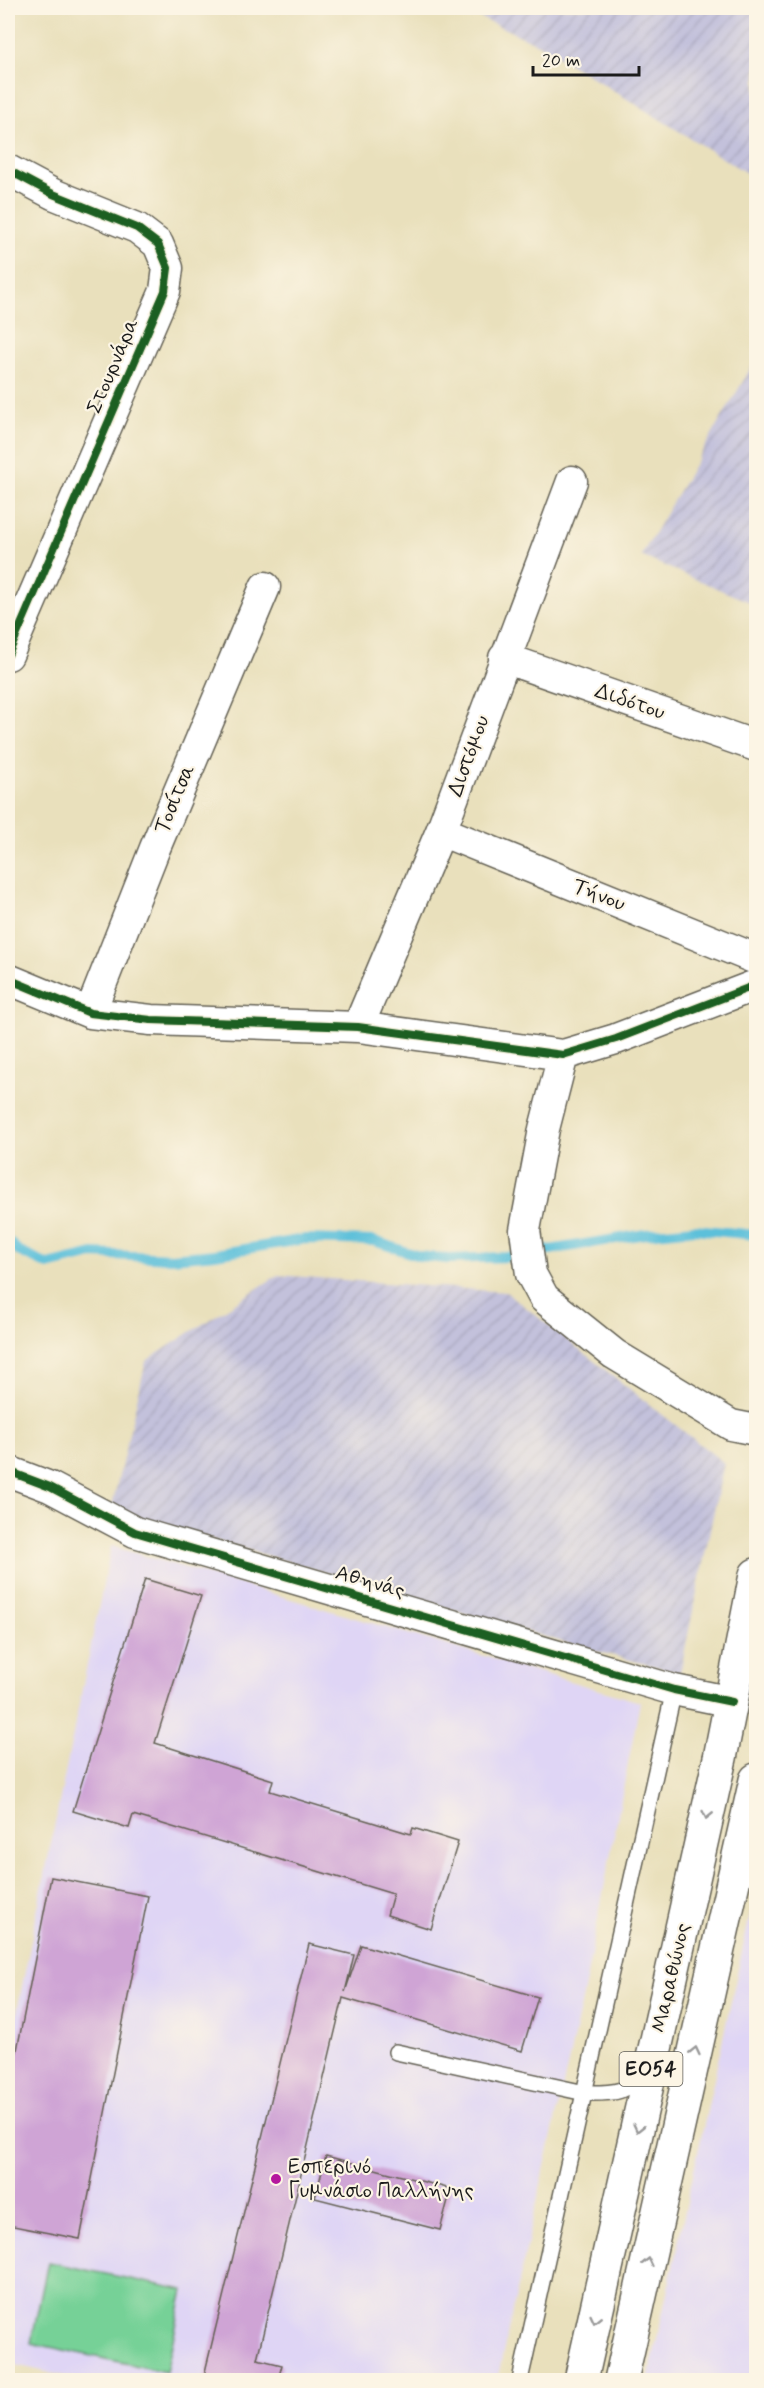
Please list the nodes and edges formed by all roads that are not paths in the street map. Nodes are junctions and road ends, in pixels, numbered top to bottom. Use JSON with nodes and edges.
{"nodes":[{"id":1,"x":8,"y":170,"type":"edge"},
{"id":2,"x":572,"y":481,"type":"dead end"},
{"id":3,"x":265,"y":587,"type":"dead end"},
{"id":4,"x":8,"y":655,"type":"edge"},
{"id":5,"x":504,"y":658,"type":"junction"},
{"id":6,"x":756,"y":746,"type":"edge"},
{"id":7,"x":441,"y":831,"type":"junction"},
{"id":8,"x":756,"y":959,"type":"edge"},
{"id":9,"x":8,"y":978,"type":"edge"},
{"id":10,"x":756,"y":985,"type":"edge"},
{"id":11,"x":90,"y":1013,"type":"junction"},
{"id":12,"x":358,"y":1027,"type":"junction"},
{"id":13,"x":563,"y":1055,"type":"junction"},
{"id":14,"x":756,"y":1430,"type":"edge"},
{"id":15,"x":8,"y":1471,"type":"edge"},
{"id":16,"x":756,"y":1575,"type":"edge"},
{"id":17,"x":674,"y":1690,"type":"junction"},
{"id":18,"x":732,"y":1702,"type":"junction"},
{"id":19,"x":756,"y":1780,"type":"edge"},
{"id":20,"x":655,"y":2049,"type":"junction"},
{"id":21,"x":396,"y":2052,"type":"dead end"},
{"id":22,"x":585,"y":2093,"type":"junction"},
{"id":23,"x":520,"y":2380,"type":"edge"},
{"id":24,"x":581,"y":2380,"type":"edge"},
{"id":25,"x":621,"y":2380,"type":"edge"}],
"edges":[{"from":1,"to":4,"type":"street","name":"Στουρνάρα"},
{"from":2,"to":5,"type":"street","name":"Διστόμου"},
{"from":3,"to":11,"type":"street","name":"Τοσίτσα"},
{"from":5,"to":6,"type":"street","name":"Διδότου"},
{"from":5,"to":7,"type":"street","name":"Διστόμου"},
{"from":7,"to":8,"type":"street","name":"Τήνου"},
{"from":7,"to":12,"type":"street","name":"Διστόμου"},
{"from":9,"to":11,"type":"street"},
{"from":10,"to":13,"type":"street"},
{"from":11,"to":12,"type":"street"},
{"from":12,"to":13,"type":"street"},
{"from":13,"to":14,"type":"street"},
{"from":15,"to":17,"type":"street","name":"Αθηνάς"},
{"from":16,"to":18,"type":"main road","name":"Μαραθώνος","number":"ΕΟ54"},
{"from":17,"to":18,"type":"street","name":"Αθηνάς"},
{"from":17,"to":22,"type":"lane"},
{"from":18,"to":20,"type":"main road","name":"Μαραθώνος","number":"ΕΟ54","one_way":true},
{"from":25,"to":19,"type":"main road","name":"Μαραθώνος","number":"ΕΟ54","one_way":true},
{"from":20,"to":22,"type":"lane"},
{"from":20,"to":24,"type":"main road","name":"Μαραθώνος","number":"ΕΟ54","one_way":true},
{"from":21,"to":22,"type":"lane"},
{"from":22,"to":23,"type":"lane"}]}
